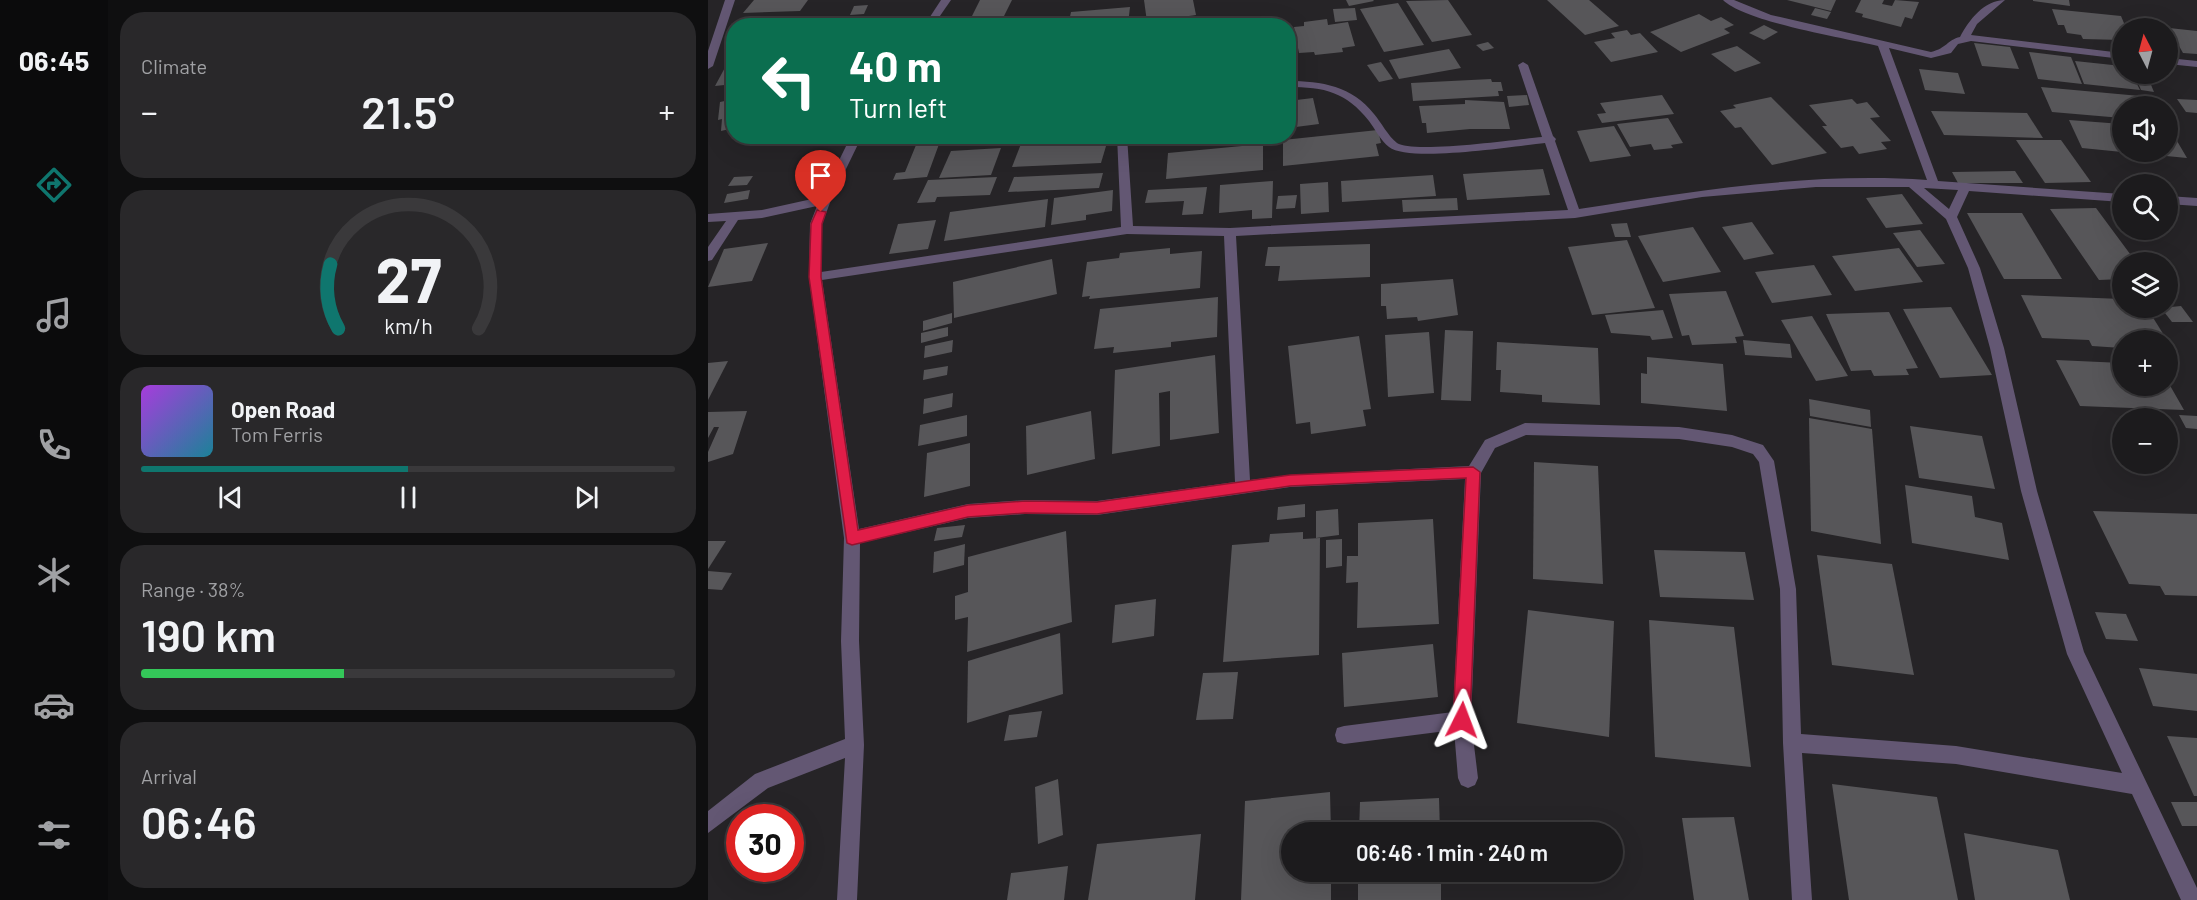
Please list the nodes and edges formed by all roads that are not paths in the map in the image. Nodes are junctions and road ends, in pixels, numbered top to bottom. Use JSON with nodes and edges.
{"nodes":[{"id":1,"x":730,"y":0,"type":"edge"},
{"id":2,"x":946,"y":0,"type":"edge"},
{"id":3,"x":1728,"y":0,"type":"edge"},
{"id":4,"x":2000,"y":0,"type":"edge"},
{"id":5,"x":934,"y":18,"type":"edge"},
{"id":6,"x":1964,"y":39,"type":"junction"},
{"id":7,"x":1883,"y":45,"type":"junction"},
{"id":8,"x":2112,"y":55,"type":"edge"},
{"id":9,"x":2178,"y":62,"type":"edge"},
{"id":10,"x":2197,"y":64,"type":"edge"},
{"id":11,"x":1523,"y":65,"type":"dead end"},
{"id":12,"x":708,"y":66,"type":"edge"},
{"id":13,"x":1296,"y":84,"type":"edge"},
{"id":14,"x":1551,"y":139,"type":"junction"},
{"id":15,"x":853,"y":144,"type":"edge"},
{"id":16,"x":1122,"y":144,"type":"edge"},
{"id":17,"x":1912,"y":183,"type":"junction"},
{"id":18,"x":1934,"y":185,"type":"junction"},
{"id":19,"x":1965,"y":187,"type":"junction"},
{"id":20,"x":2112,"y":197,"type":"edge"},
{"id":21,"x":825,"y":200,"type":"junction"},
{"id":22,"x":2178,"y":201,"type":"edge"},
{"id":23,"x":2197,"y":202,"type":"edge"},
{"id":24,"x":1575,"y":214,"type":"junction"},
{"id":25,"x":734,"y":217,"type":"junction"},
{"id":26,"x":1951,"y":217,"type":"junction"},
{"id":27,"x":708,"y":218,"type":"edge"},
{"id":28,"x":1127,"y":230,"type":"junction"},
{"id":29,"x":1230,"y":232,"type":"junction"},
{"id":30,"x":708,"y":256,"type":"edge"},
{"id":31,"x":815,"y":277,"type":"junction"},
{"id":32,"x":1473,"y":472,"type":"junction"},
{"id":33,"x":1242,"y":488,"type":"junction"},
{"id":34,"x":852,"y":538,"type":"junction"},
{"id":35,"x":1462,"y":720,"type":"junction"},
{"id":36,"x":1344,"y":735,"type":"dead end"},
{"id":37,"x":1792,"y":743,"type":"junction"},
{"id":38,"x":855,"y":744,"type":"junction"},
{"id":39,"x":1468,"y":778,"type":"dead end"},
{"id":40,"x":2137,"y":785,"type":"junction"},
{"id":41,"x":708,"y":823,"type":"edge"},
{"id":42,"x":847,"y":900,"type":"edge"},
{"id":43,"x":1802,"y":900,"type":"edge"},
{"id":44,"x":2192,"y":900,"type":"edge"}],
"edges":[{"from":1,"to":12,"type":"street"},
{"from":2,"to":5,"type":"street"},
{"from":3,"to":7,"type":"street"},
{"from":4,"to":6,"type":"street"},
{"from":6,"to":7,"type":"street"},
{"from":6,"to":8,"type":"street"},
{"from":7,"to":18,"type":"street"},
{"from":9,"to":10,"type":"street"},
{"from":11,"to":14,"type":"street"},
{"from":13,"to":14,"type":"street"},
{"from":14,"to":24,"type":"street"},
{"from":15,"to":21,"type":"street"},
{"from":16,"to":28,"type":"street"},
{"from":17,"to":18,"type":"street"},
{"from":17,"to":24,"type":"street"},
{"from":17,"to":26,"type":"street"},
{"from":18,"to":19,"type":"street"},
{"from":19,"to":20,"type":"street"},
{"from":19,"to":26,"type":"street"},
{"from":21,"to":25,"type":"street"},
{"from":21,"to":31,"type":"street"},
{"from":22,"to":23,"type":"street"},
{"from":24,"to":29,"type":"street"},
{"from":25,"to":27,"type":"street"},
{"from":25,"to":30,"type":"street"},
{"from":26,"to":40,"type":"street"},
{"from":28,"to":29,"type":"street"},
{"from":28,"to":31,"type":"street"},
{"from":29,"to":33,"type":"street"},
{"from":31,"to":34,"type":"street"},
{"from":32,"to":33,"type":"street"},
{"from":32,"to":35,"type":"street"},
{"from":32,"to":37,"type":"street"},
{"from":33,"to":34,"type":"street"},
{"from":34,"to":38,"type":"street"},
{"from":35,"to":36,"type":"street"},
{"from":35,"to":39,"type":"street"},
{"from":37,"to":40,"type":"street"},
{"from":37,"to":43,"type":"street"},
{"from":38,"to":41,"type":"street"},
{"from":38,"to":42,"type":"street"},
{"from":40,"to":44,"type":"street"}]}
